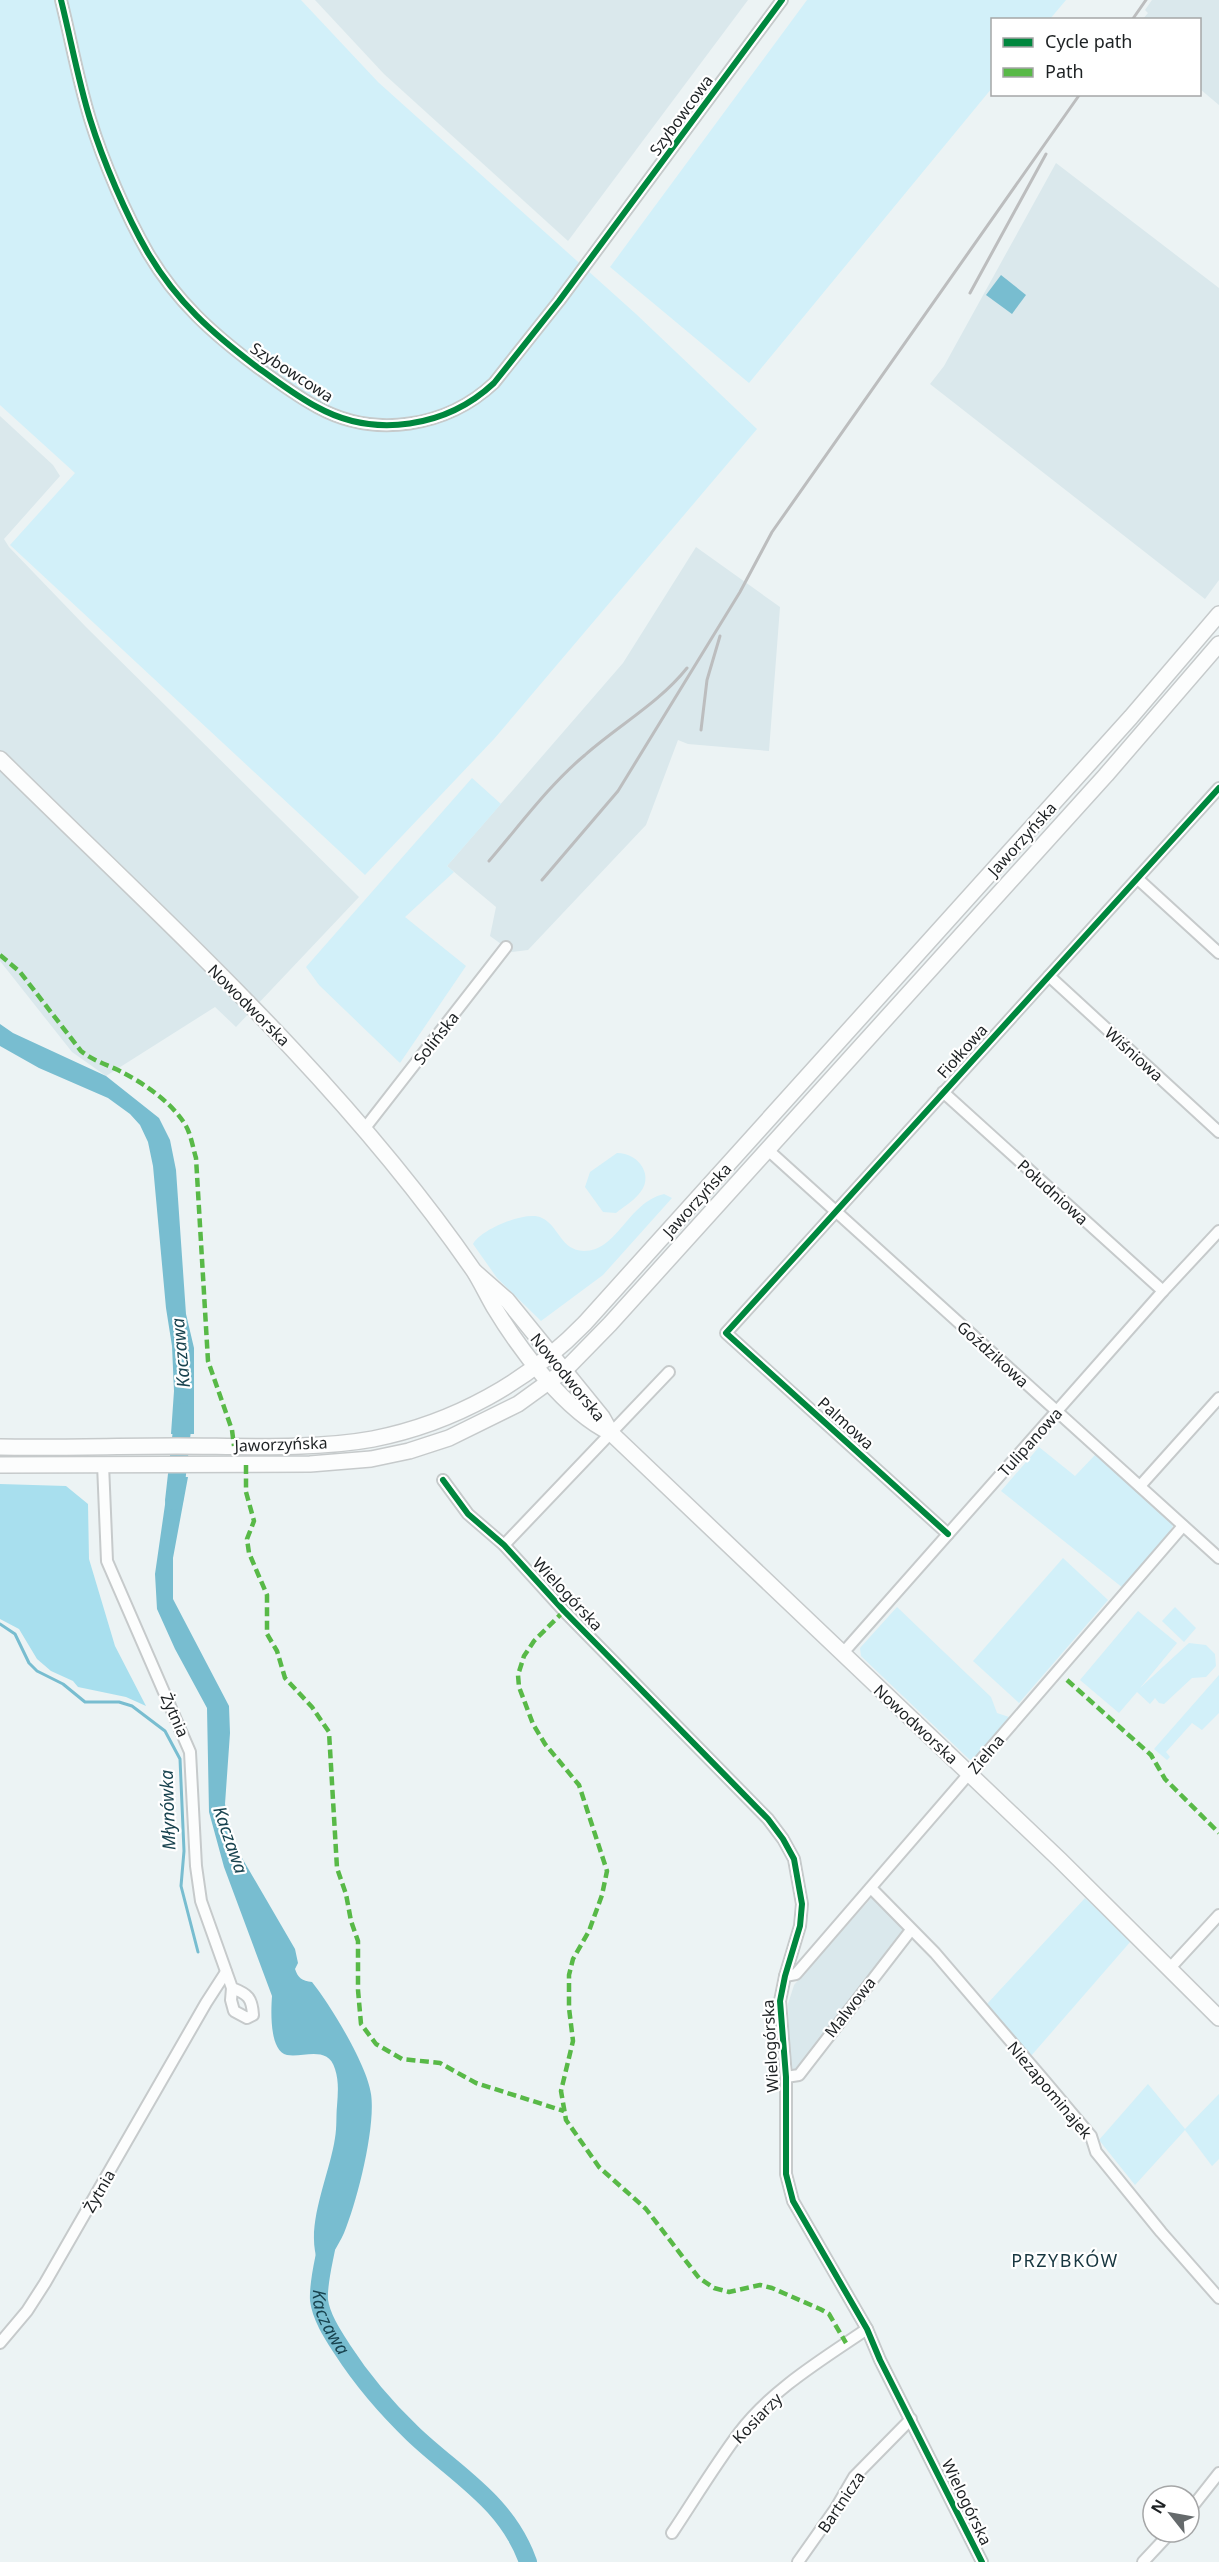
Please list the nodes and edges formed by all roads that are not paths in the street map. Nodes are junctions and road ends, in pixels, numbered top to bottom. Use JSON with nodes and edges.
{"nodes":[{"id":1,"x":61,"y":0,"type":"edge"},
{"id":2,"x":782,"y":0,"type":"edge"},
{"id":3,"x":1219,"y":614,"type":"edge"},
{"id":4,"x":1219,"y":644,"type":"edge"},
{"id":5,"x":0,"y":759,"type":"edge"},
{"id":6,"x":1217,"y":796,"type":"edge"},
{"id":7,"x":1138,"y":879,"type":"junction"},
{"id":8,"x":506,"y":947,"type":"dead end"},
{"id":9,"x":1219,"y":953,"type":"edge"},
{"id":10,"x":1048,"y":976,"type":"junction"},
{"id":11,"x":943,"y":1092,"type":"junction"},
{"id":12,"x":365,"y":1128,"type":"junction"},
{"id":13,"x":1219,"y":1132,"type":"edge"},
{"id":14,"x":768,"y":1150,"type":"junction"},
{"id":15,"x":838,"y":1212,"type":"junction"},
{"id":16,"x":1219,"y":1232,"type":"edge"},
{"id":17,"x":475,"y":1272,"type":"junction"},
{"id":18,"x":1163,"y":1291,"type":"junction"},
{"id":19,"x":726,"y":1333,"type":"joint"},
{"id":20,"x":552,"y":1354,"type":"junction"},
{"id":21,"x":537,"y":1366,"type":"junction"},
{"id":22,"x":565,"y":1370,"type":"junction"},
{"id":23,"x":669,"y":1372,"type":"dead end"},
{"id":24,"x":549,"y":1383,"type":"junction"},
{"id":25,"x":1219,"y":1398,"type":"edge"},
{"id":26,"x":1057,"y":1412,"type":"junction"},
{"id":27,"x":611,"y":1433,"type":"junction"},
{"id":28,"x":0,"y":1447,"type":"edge"},
{"id":29,"x":103,"y":1464,"type":"junction"},
{"id":30,"x":0,"y":1465,"type":"edge"},
{"id":31,"x":443,"y":1480,"type":"dead end"},
{"id":32,"x":1140,"y":1486,"type":"junction"},
{"id":33,"x":1183,"y":1526,"type":"junction"},
{"id":34,"x":948,"y":1534,"type":"junction"},
{"id":35,"x":504,"y":1545,"type":"junction"},
{"id":36,"x":1219,"y":1558,"type":"edge"},
{"id":37,"x":842,"y":1654,"type":"junction"},
{"id":38,"x":969,"y":1774,"type":"junction"},
{"id":39,"x":871,"y":1888,"type":"junction"},
{"id":40,"x":1219,"y":1915,"type":"edge"},
{"id":41,"x":911,"y":1930,"type":"junction"},
{"id":42,"x":1170,"y":1968,"type":"junction"},
{"id":43,"x":226,"y":1972,"type":"junction"},
{"id":44,"x":785,"y":1976,"type":"junction"},
{"id":45,"x":232,"y":1988,"type":"dead end"},
{"id":46,"x":1219,"y":2018,"type":"edge"},
{"id":47,"x":786,"y":2077,"type":"junction"},
{"id":48,"x":1219,"y":2298,"type":"edge"},
{"id":49,"x":867,"y":2330,"type":"junction"},
{"id":50,"x":0,"y":2343,"type":"edge"},
{"id":51,"x":911,"y":2419,"type":"junction"},
{"id":52,"x":1219,"y":2474,"type":"edge"},
{"id":53,"x":1201,"y":2496,"type":"edge"},
{"id":54,"x":672,"y":2533,"type":"dead end"},
{"id":55,"x":1160,"y":2544,"type":"edge"},
{"id":56,"x":798,"y":2562,"type":"edge"},
{"id":57,"x":982,"y":2562,"type":"edge"},
{"id":58,"x":1143,"y":2562,"type":"edge"}],
"edges":[{"from":1,"to":2,"type":"street","name":"Szybowcowa"},
{"from":3,"to":20,"type":"main road","name":"Jaworzyńska"},
{"from":4,"to":14,"type":"main road","name":"Jaworzyńska"},
{"from":5,"to":12,"type":"main road","name":"Nowodworska"},
{"from":6,"to":7,"type":"street","name":"Fiołkowa"},
{"from":7,"to":9,"type":"street"},
{"from":7,"to":10,"type":"street","name":"Fiołkowa"},
{"from":8,"to":12,"type":"street","name":"Solińska"},
{"from":10,"to":11,"type":"street","name":"Fiołkowa"},
{"from":10,"to":13,"type":"street","name":"Wiśniowa"},
{"from":11,"to":15,"type":"street","name":"Fiołkowa"},
{"from":11,"to":18,"type":"street","name":"Południowa"},
{"from":12,"to":17,"type":"main road","name":"Nowodworska"},
{"from":14,"to":15,"type":"street","name":"Goździkowa"},
{"from":14,"to":22,"type":"main road","name":"Jaworzyńska"},
{"from":15,"to":19,"type":"street","name":"Fiołkowa"},
{"from":15,"to":26,"type":"street","name":"Goździkowa"},
{"from":16,"to":18,"type":"street","name":"Tulipanowa"},
{"from":17,"to":20,"type":"main road","name":"Nowodworska"},
{"from":17,"to":21,"type":"main road","name":"Nowodworska"},
{"from":18,"to":26,"type":"street","name":"Tulipanowa"},
{"from":19,"to":34,"type":"street","name":"Palmowa"},
{"from":20,"to":21,"type":"main road","name":"Jaworzyńska"},
{"from":20,"to":22,"type":"main road","name":"Nowodworska"},
{"from":21,"to":24,"type":"main road","name":"Nowodworska"},
{"from":21,"to":28,"type":"main road","name":"Jaworzyńska"},
{"from":22,"to":24,"type":"main road","name":"Jaworzyńska"},
{"from":22,"to":27,"type":"main road","name":"Nowodworska"},
{"from":23,"to":27,"type":"street"},
{"from":24,"to":27,"type":"main road","name":"Nowodworska"},
{"from":24,"to":29,"type":"main road","name":"Jaworzyńska"},
{"from":25,"to":32,"type":"street"},
{"from":26,"to":32,"type":"street","name":"Goździkowa"},
{"from":26,"to":34,"type":"street","name":"Tulipanowa"},
{"from":27,"to":35,"type":"street"},
{"from":27,"to":37,"type":"main road","name":"Nowodworska"},
{"from":29,"to":30,"type":"main road","name":"Jaworzyńska"},
{"from":29,"to":43,"type":"street","name":"Żytnia"},
{"from":31,"to":35,"type":"street","name":"Wielogórska"},
{"from":32,"to":33,"type":"street","name":"Goździkowa"},
{"from":33,"to":36,"type":"street","name":"Goździkowa"},
{"from":33,"to":38,"type":"street","name":"Zielna"},
{"from":34,"to":37,"type":"street","name":"Tulipanowa"},
{"from":35,"to":44,"type":"street","name":"Wielogórska"},
{"from":37,"to":38,"type":"main road","name":"Nowodworska"},
{"from":38,"to":39,"type":"street","name":"Zielna"},
{"from":38,"to":42,"type":"main road","name":"Nowodworska"},
{"from":39,"to":41,"type":"street","name":"Niezapominajek"},
{"from":39,"to":44,"type":"street","name":"Zielna"},
{"from":40,"to":42,"type":"street"},
{"from":41,"to":47,"type":"street","name":"Malwowa"},
{"from":41,"to":48,"type":"street","name":"Niezapominajek"},
{"from":42,"to":46,"type":"main road","name":"Nowodworska"},
{"from":43,"to":45,"type":"street","name":"Żytnia"},
{"from":43,"to":50,"type":"street","name":"Żytnia"},
{"from":44,"to":47,"type":"street","name":"Wielogórska"},
{"from":47,"to":49,"type":"street","name":"Wielogórska"},
{"from":49,"to":51,"type":"street","name":"Wielogórska"},
{"from":49,"to":54,"type":"street","name":"Kosiarzy"},
{"from":51,"to":56,"type":"street","name":"Bartnicza"},
{"from":51,"to":57,"type":"street","name":"Wielogórska"},
{"from":52,"to":53,"type":"street"},
{"from":55,"to":58,"type":"street"}]}
